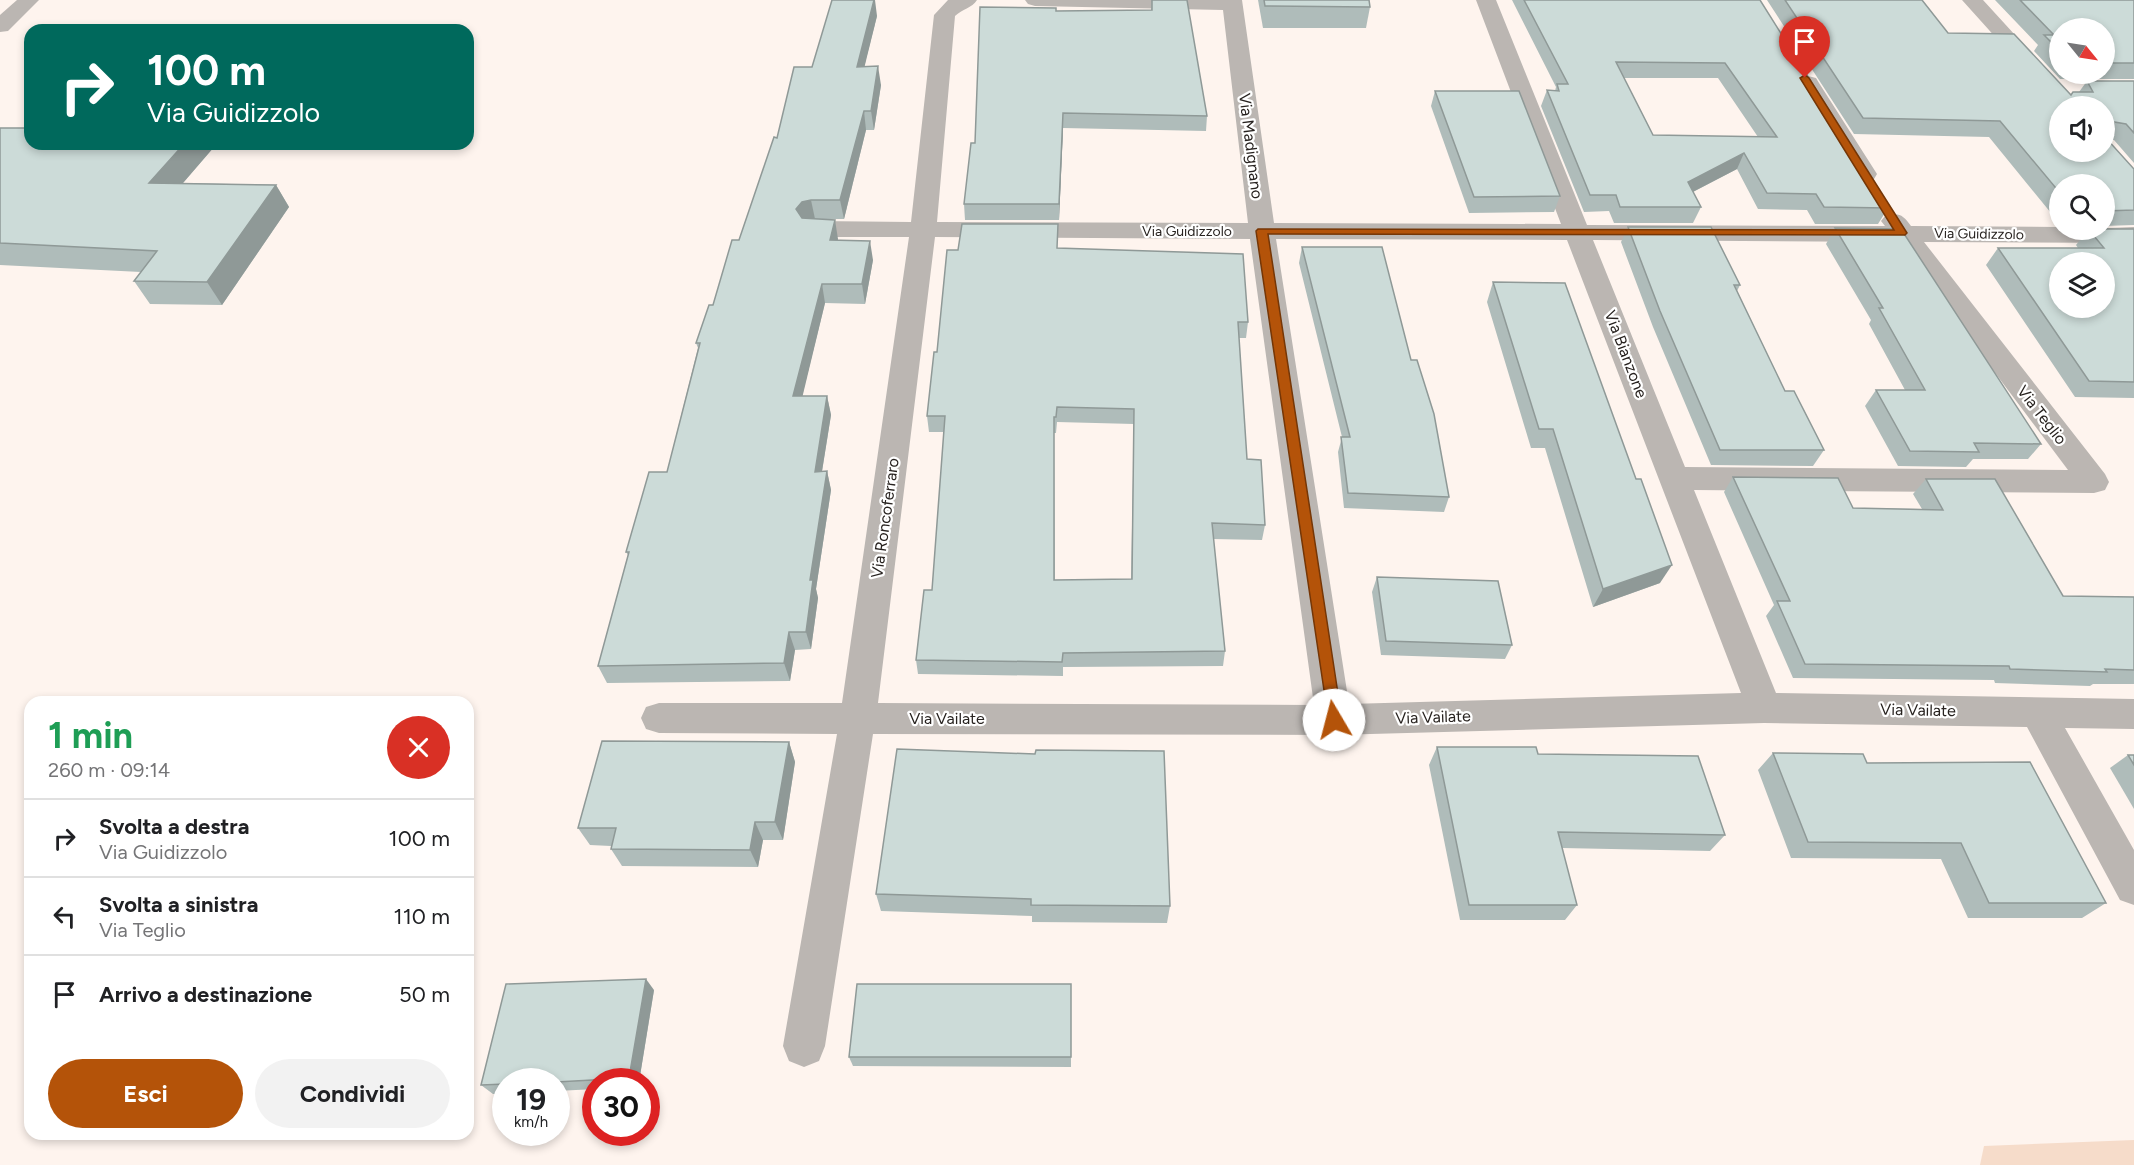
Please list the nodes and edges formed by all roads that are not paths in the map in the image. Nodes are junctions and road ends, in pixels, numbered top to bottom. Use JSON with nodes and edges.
{"nodes":[{"id":1,"x":29,"y":0,"type":"edge"},
{"id":2,"x":967,"y":0,"type":"edge"},
{"id":3,"x":1035,"y":0,"type":"edge"},
{"id":4,"x":1486,"y":0,"type":"edge"},
{"id":5,"x":1972,"y":0,"type":"edge"},
{"id":6,"x":1232,"y":2,"type":"edge"},
{"id":7,"x":0,"y":26,"type":"edge"},
{"id":8,"x":1794,"y":61,"type":"edge"},
{"id":9,"x":2053,"y":88,"type":"junction"},
{"id":10,"x":2088,"y":88,"type":"edge"},
{"id":11,"x":2060,"y":96,"type":"edge"},
{"id":12,"x":815,"y":229,"type":"edge"},
{"id":13,"x":923,"y":230,"type":"junction"},
{"id":14,"x":1262,"y":231,"type":"junction"},
{"id":15,"x":1578,"y":233,"type":"junction"},
{"id":16,"x":1901,"y":233,"type":"junction"},
{"id":17,"x":2134,"y":236,"type":"edge"},
{"id":18,"x":1675,"y":478,"type":"junction"},
{"id":19,"x":1764,"y":708,"type":"junction"},
{"id":20,"x":2037,"y":712,"type":"junction"},
{"id":21,"x":2134,"y":714,"type":"edge"},
{"id":22,"x":659,"y":717,"type":"dead end"},
{"id":23,"x":858,"y":718,"type":"junction"},
{"id":24,"x":1334,"y":720,"type":"junction"},
{"id":25,"x":2134,"y":887,"type":"edge"},
{"id":26,"x":804,"y":1046,"type":"dead end"}],
"edges":[{"from":1,"to":7,"type":"street"},
{"from":2,"to":13,"type":"street","name":"Via Roncoferraro"},
{"from":3,"to":6,"type":"street"},
{"from":4,"to":15,"type":"street","name":"Via Bianzone"},
{"from":5,"to":9,"type":"street"},
{"from":6,"to":14,"type":"street","name":"Via Madignano"},
{"from":8,"to":16,"type":"street","name":"Via Teglio"},
{"from":9,"to":10,"type":"street"},
{"from":9,"to":11,"type":"street"},
{"from":12,"to":13,"type":"street","name":"Via Guidizzolo"},
{"from":13,"to":14,"type":"street","name":"Via Guidizzolo"},
{"from":13,"to":23,"type":"street","name":"Via Roncoferraro"},
{"from":14,"to":15,"type":"street","name":"Via Guidizzolo"},
{"from":14,"to":24,"type":"street","name":"Via Madignano"},
{"from":15,"to":16,"type":"street","name":"Via Guidizzolo"},
{"from":15,"to":18,"type":"street","name":"Via Bianzone"},
{"from":16,"to":17,"type":"street","name":"Via Guidizzolo"},
{"from":16,"to":18,"type":"street","name":"Via Teglio"},
{"from":18,"to":19,"type":"street","name":"Via Bianzone"},
{"from":19,"to":20,"type":"street","name":"Via Vailate"},
{"from":19,"to":24,"type":"street","name":"Via Vailate"},
{"from":20,"to":21,"type":"street","name":"Via Vailate"},
{"from":20,"to":25,"type":"street"},
{"from":22,"to":23,"type":"street","name":"Via Vailate"},
{"from":23,"to":24,"type":"street","name":"Via Vailate"},
{"from":23,"to":26,"type":"street","name":"Via Roncoferraro"}]}
